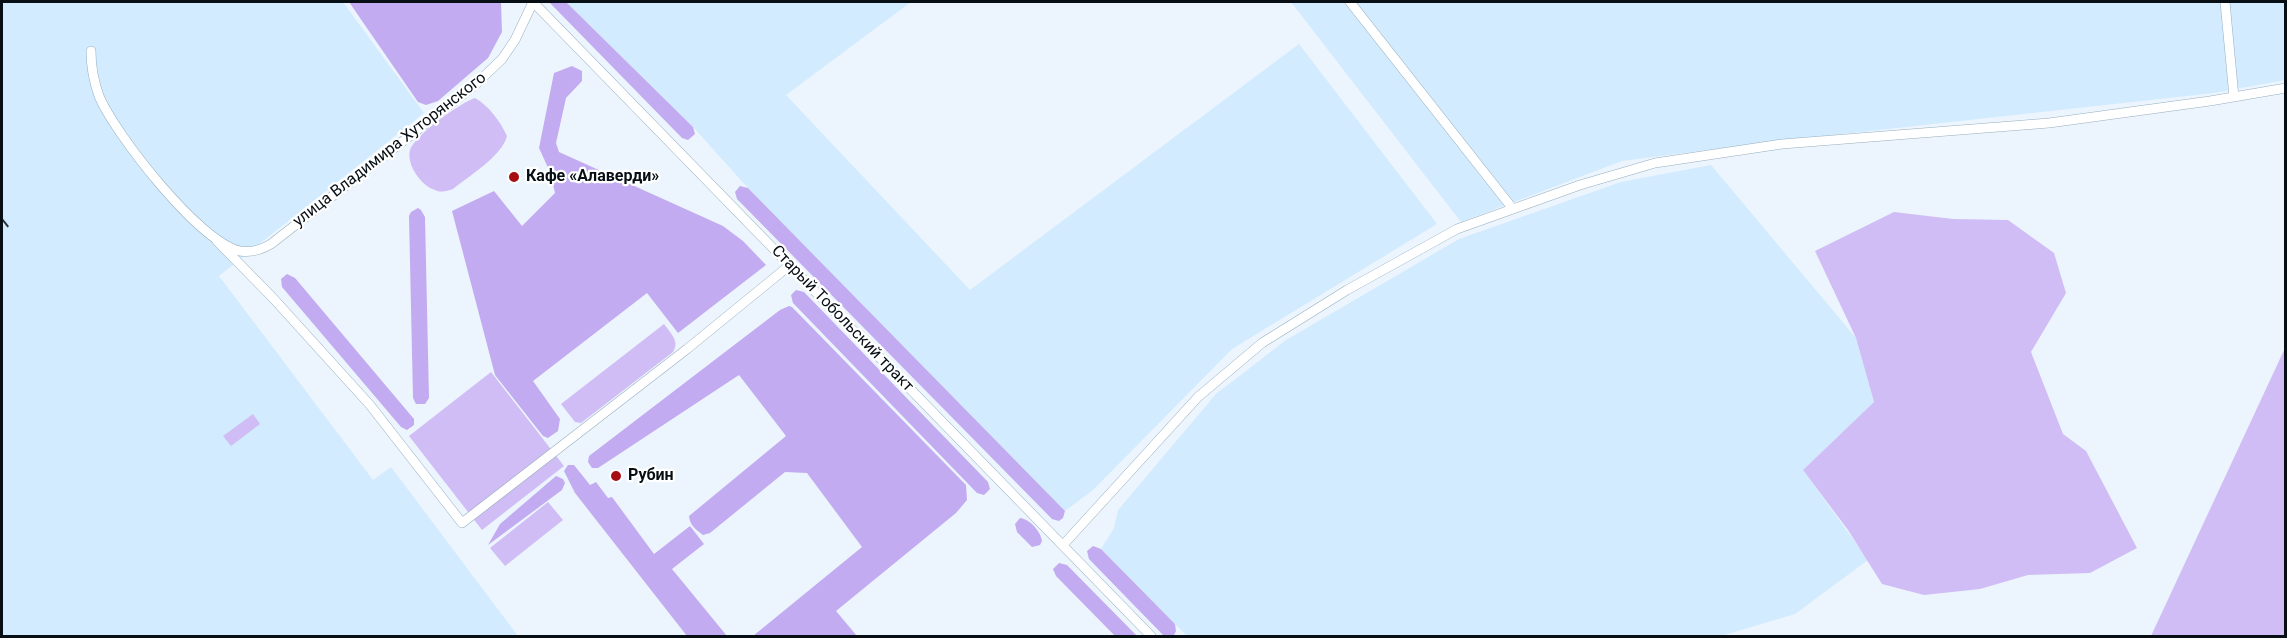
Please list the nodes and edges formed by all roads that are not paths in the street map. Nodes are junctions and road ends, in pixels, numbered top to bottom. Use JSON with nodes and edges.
{"nodes":[{"id":1,"x":533,"y":2,"type":"edge"},
{"id":2,"x":1350,"y":2,"type":"edge"},
{"id":3,"x":2225,"y":2,"type":"edge"},
{"id":4,"x":91,"y":51,"type":"dead end"},
{"id":5,"x":2286,"y":88,"type":"edge"},
{"id":6,"x":2234,"y":97,"type":"junction"},
{"id":7,"x":1513,"y":209,"type":"junction"},
{"id":8,"x":217,"y":241,"type":"junction"},
{"id":9,"x":790,"y":265,"type":"junction"},
{"id":10,"x":1063,"y":545,"type":"junction"},
{"id":11,"x":1151,"y":636,"type":"edge"}],
"edges":[{"from":1,"to":8,"type":"street","name":"улица Владимира Хуторянского"},
{"from":1,"to":9,"type":"street","name":"Старый Тобольский тракт"},
{"from":2,"to":7,"type":"street"},
{"from":3,"to":6,"type":"street"},
{"from":4,"to":8,"type":"street","name":"улица Владимира Хуторянского"},
{"from":5,"to":6,"type":"street"},
{"from":6,"to":7,"type":"street"},
{"from":7,"to":10,"type":"street"},
{"from":8,"to":9,"type":"street","name":"улица Владимира Хуторянского"},
{"from":9,"to":10,"type":"street","name":"Старый Тобольский тракт"},
{"from":10,"to":11,"type":"street","name":"Старый Тобольский тракт"}]}
